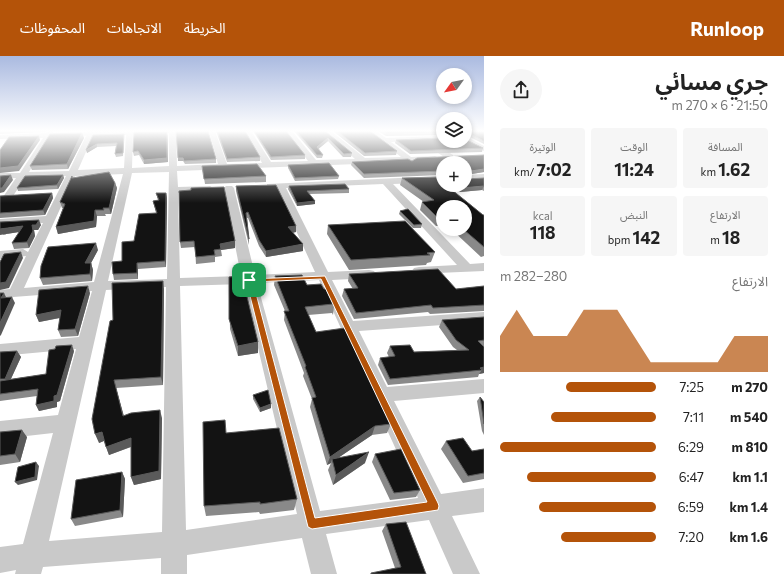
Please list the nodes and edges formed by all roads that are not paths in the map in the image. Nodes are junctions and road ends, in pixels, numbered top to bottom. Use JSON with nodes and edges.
{"nodes":[{"id":1,"x":36,"y":155,"type":"edge"},
{"id":2,"x":81,"y":155,"type":"edge"},
{"id":3,"x":129,"y":155,"type":"edge"},
{"id":4,"x":172,"y":155,"type":"edge"},
{"id":5,"x":220,"y":155,"type":"edge"},
{"id":6,"x":262,"y":155,"type":"edge"},
{"id":7,"x":308,"y":155,"type":"edge"},
{"id":8,"x":356,"y":155,"type":"edge"},
{"id":9,"x":406,"y":155,"type":"edge"},
{"id":10,"x":451,"y":155,"type":"edge"},
{"id":11,"x":411,"y":159,"type":"junction"},
{"id":12,"x":363,"y":161,"type":"junction"},
{"id":13,"x":314,"y":163,"type":"junction"},
{"id":14,"x":268,"y":165,"type":"junction"},
{"id":15,"x":223,"y":166,"type":"junction"},
{"id":16,"x":172,"y":168,"type":"junction"},
{"id":17,"x":128,"y":172,"type":"junction"},
{"id":18,"x":72,"y":174,"type":"junction"},
{"id":19,"x":0,"y":176,"type":"edge"},
{"id":20,"x":22,"y":176,"type":"junction"},
{"id":21,"x":472,"y":178,"type":"edge"},
{"id":22,"x":484,"y":178,"type":"edge"},
{"id":23,"x":436,"y":179,"type":"edge"},
{"id":24,"x":385,"y":181,"type":"junction"},
{"id":25,"x":436,"y":184,"type":"edge"},
{"id":26,"x":280,"y":185,"type":"junction"},
{"id":27,"x":258,"y":186,"type":"edge"},
{"id":28,"x":172,"y":190,"type":"junction"},
{"id":29,"x":63,"y":193,"type":"junction"},
{"id":30,"x":47,"y":194,"type":"edge"},
{"id":31,"x":24,"y":196,"type":"edge"},
{"id":32,"x":4,"y":197,"type":"edge"},
{"id":33,"x":50,"y":219,"type":"junction"},
{"id":34,"x":0,"y":222,"type":"edge"},
{"id":35,"x":34,"y":252,"type":"junction"},
{"id":36,"x":0,"y":255,"type":"edge"},
{"id":37,"x":484,"y":267,"type":"edge"},
{"id":38,"x":467,"y":268,"type":"junction"},
{"id":39,"x":406,"y":272,"type":"edge"},
{"id":40,"x":384,"y":274,"type":"edge"},
{"id":41,"x":323,"y":277,"type":"junction"},
{"id":42,"x":249,"y":280,"type":"junction"},
{"id":43,"x":174,"y":283,"type":"junction"},
{"id":44,"x":98,"y":286,"type":"junction"},
{"id":45,"x":15,"y":293,"type":"junction"},
{"id":46,"x":0,"y":294,"type":"edge"},
{"id":47,"x":484,"y":317,"type":"edge"},
{"id":48,"x":347,"y":327,"type":"junction"},
{"id":49,"x":85,"y":342,"type":"junction"},
{"id":50,"x":0,"y":350,"type":"edge"},
{"id":51,"x":484,"y":386,"type":"edge"},
{"id":52,"x":380,"y":396,"type":"junction"},
{"id":53,"x":65,"y":422,"type":"junction"},
{"id":54,"x":0,"y":430,"type":"edge"},
{"id":55,"x":484,"y":500,"type":"edge"},
{"id":56,"x":434,"y":506,"type":"junction"},
{"id":57,"x":312,"y":524,"type":"junction"},
{"id":58,"x":174,"y":544,"type":"junction"},
{"id":59,"x":0,"y":560,"type":"edge"},
{"id":60,"x":30,"y":565,"type":"edge"},
{"id":61,"x":174,"y":574,"type":"edge"},
{"id":62,"x":324,"y":574,"type":"edge"},
{"id":63,"x":468,"y":574,"type":"edge"}],
"edges":[{"from":1,"to":20,"type":"street"},
{"from":2,"to":18,"type":"street"},
{"from":3,"to":17,"type":"street"},
{"from":4,"to":16,"type":"street"},
{"from":5,"to":15,"type":"street"},
{"from":6,"to":14,"type":"street"},
{"from":7,"to":13,"type":"street"},
{"from":8,"to":12,"type":"street"},
{"from":9,"to":11,"type":"street"},
{"from":10,"to":11,"type":"street"},
{"from":11,"to":12,"type":"street"},
{"from":11,"to":23,"type":"street"},
{"from":12,"to":13,"type":"street"},
{"from":13,"to":14,"type":"street"},
{"from":14,"to":15,"type":"street"},
{"from":15,"to":16,"type":"street"},
{"from":16,"to":17,"type":"street"},
{"from":16,"to":28,"type":"street"},
{"from":17,"to":18,"type":"street"},
{"from":17,"to":44,"type":"street"},
{"from":18,"to":20,"type":"street"},
{"from":18,"to":29,"type":"street"},
{"from":19,"to":20,"type":"street"},
{"from":20,"to":32,"type":"street"},
{"from":21,"to":22,"type":"street"},
{"from":24,"to":25,"type":"street"},
{"from":24,"to":26,"type":"street"},
{"from":24,"to":38,"type":"street"},
{"from":26,"to":27,"type":"street"},
{"from":26,"to":41,"type":"street"},
{"from":28,"to":42,"type":"street"},
{"from":28,"to":43,"type":"street"},
{"from":29,"to":30,"type":"street"},
{"from":29,"to":33,"type":"street"},
{"from":31,"to":32,"type":"street"},
{"from":33,"to":34,"type":"street"},
{"from":33,"to":35,"type":"street"},
{"from":35,"to":36,"type":"street"},
{"from":35,"to":45,"type":"street"},
{"from":37,"to":38,"type":"street"},
{"from":38,"to":39,"type":"street"},
{"from":40,"to":41,"type":"street"},
{"from":41,"to":42,"type":"street"},
{"from":41,"to":48,"type":"street"},
{"from":42,"to":43,"type":"street"},
{"from":42,"to":57,"type":"street"},
{"from":43,"to":44,"type":"street"},
{"from":43,"to":58,"type":"street"},
{"from":44,"to":45,"type":"street"},
{"from":44,"to":49,"type":"street"},
{"from":45,"to":46,"type":"street"},
{"from":47,"to":48,"type":"street"},
{"from":48,"to":52,"type":"street"},
{"from":49,"to":50,"type":"street"},
{"from":49,"to":53,"type":"street"},
{"from":51,"to":52,"type":"street"},
{"from":52,"to":56,"type":"street"},
{"from":53,"to":54,"type":"street"},
{"from":53,"to":60,"type":"street"},
{"from":55,"to":56,"type":"street"},
{"from":56,"to":57,"type":"street"},
{"from":56,"to":63,"type":"street"},
{"from":57,"to":58,"type":"street"},
{"from":57,"to":62,"type":"street"},
{"from":58,"to":60,"type":"street"},
{"from":58,"to":61,"type":"street"},
{"from":59,"to":60,"type":"street"}]}
